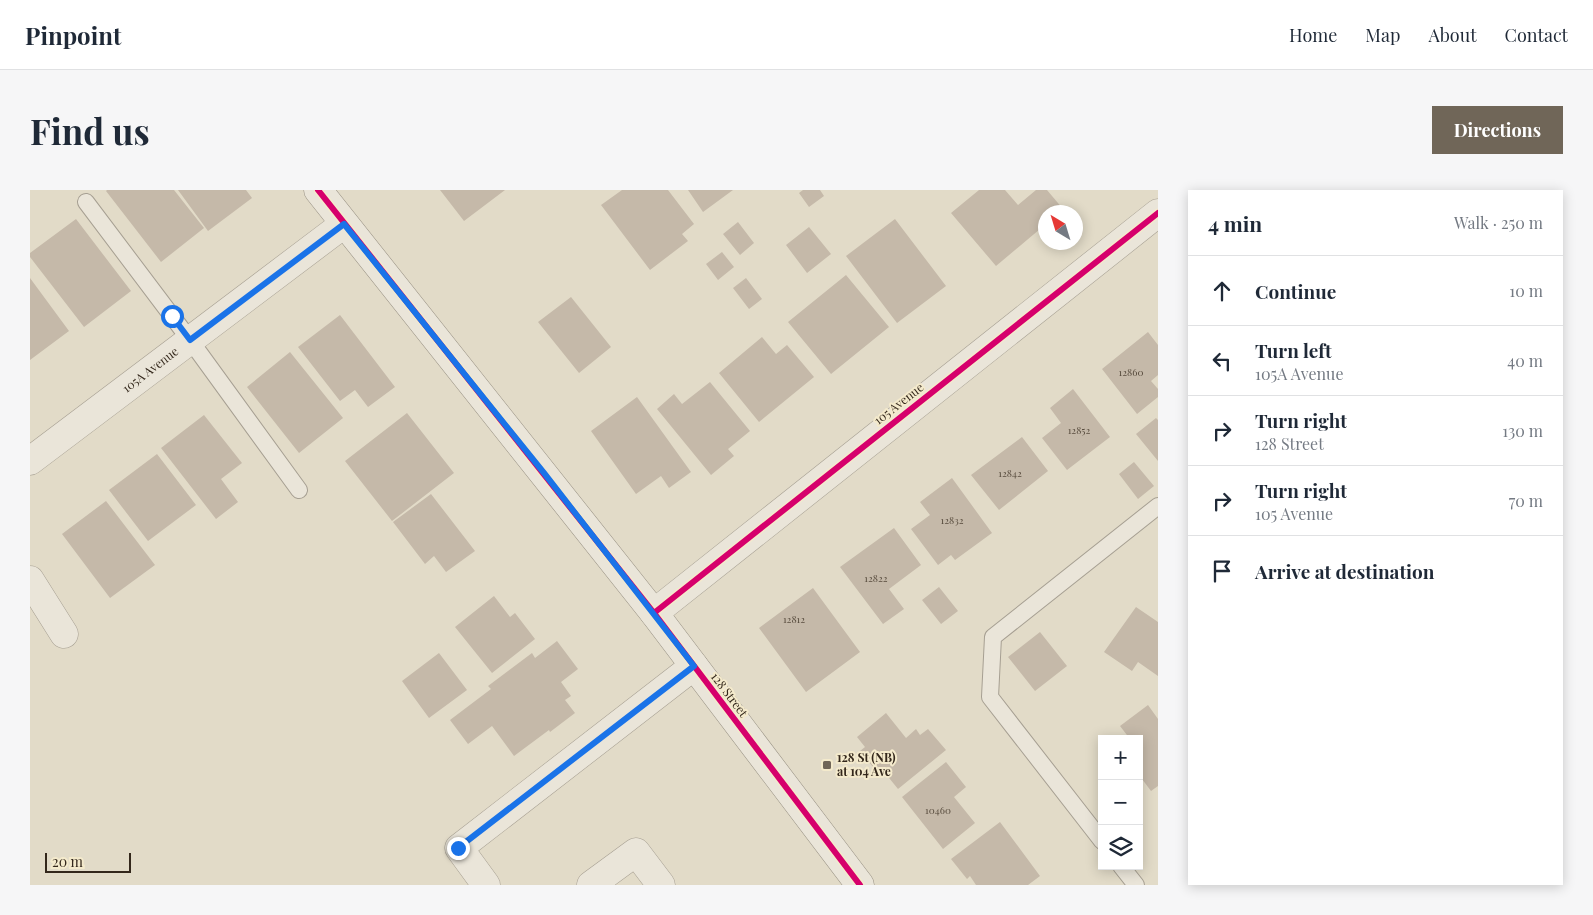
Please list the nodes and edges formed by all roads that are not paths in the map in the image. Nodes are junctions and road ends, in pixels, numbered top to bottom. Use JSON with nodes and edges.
{"nodes":[{"id":1,"x":318,"y":190,"type":"edge"},
{"id":2,"x":86,"y":202,"type":"dead end"},
{"id":3,"x":1158,"y":213,"type":"edge"},
{"id":4,"x":344,"y":224,"type":"junction"},
{"id":5,"x":190,"y":340,"type":"junction"},
{"id":6,"x":30,"y":461,"type":"edge"},
{"id":7,"x":299,"y":490,"type":"dead end"},
{"id":8,"x":1158,"y":506,"type":"edge"},
{"id":9,"x":30,"y":580,"type":"edge"},
{"id":10,"x":654,"y":613,"type":"junction"},
{"id":11,"x":64,"y":634,"type":"dead end"},
{"id":12,"x":694,"y":666,"type":"junction"},
{"id":13,"x":1098,"y":836,"type":"edge"},
{"id":14,"x":1124,"y":870,"type":"edge"},
{"id":15,"x":486,"y":885,"type":"edge"},
{"id":16,"x":591,"y":885,"type":"edge"},
{"id":17,"x":661,"y":885,"type":"edge"},
{"id":18,"x":860,"y":885,"type":"edge"},
{"id":19,"x":1136,"y":885,"type":"edge"}],
"edges":[{"from":1,"to":4,"type":"street","name":"128 Street"},
{"from":2,"to":5,"type":"lane"},
{"from":3,"to":10,"type":"street","name":"105 Avenue"},
{"from":4,"to":5,"type":"street","name":"105A Avenue"},
{"from":4,"to":10,"type":"street","name":"128 Street"},
{"from":5,"to":6,"type":"street","name":"105A Avenue"},
{"from":5,"to":7,"type":"lane"},
{"from":8,"to":13,"type":"lane"},
{"from":9,"to":11,"type":"street"},
{"from":10,"to":12,"type":"street","name":"128 Street"},
{"from":12,"to":15,"type":"street"},
{"from":12,"to":18,"type":"street","name":"128 Street"},
{"from":14,"to":19,"type":"lane"},
{"from":16,"to":17,"type":"street"}]}
